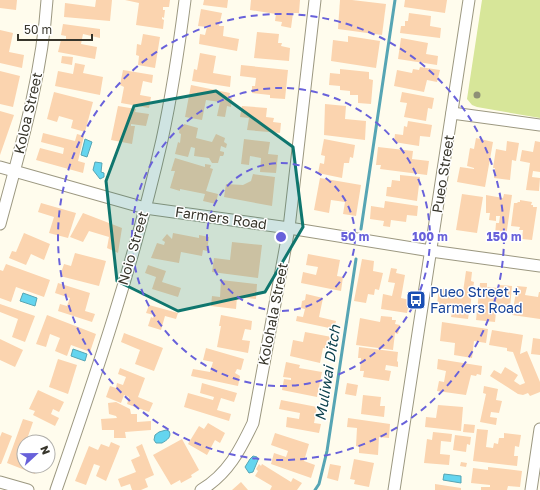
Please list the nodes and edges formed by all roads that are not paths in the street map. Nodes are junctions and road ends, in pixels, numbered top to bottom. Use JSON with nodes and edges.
{"nodes":[{"id":1,"x":47,"y":0,"type":"edge"},
{"id":2,"x":185,"y":0,"type":"edge"},
{"id":3,"x":315,"y":0,"type":"edge"},
{"id":4,"x":469,"y":0,"type":"edge"},
{"id":5,"x":452,"y":113,"type":"junction"},
{"id":6,"x":540,"y":125,"type":"edge"},
{"id":7,"x":0,"y":167,"type":"edge"},
{"id":8,"x":14,"y":171,"type":"junction"},
{"id":9,"x":145,"y":208,"type":"junction"},
{"id":10,"x":0,"y":224,"type":"edge"},
{"id":11,"x":289,"y":228,"type":"junction"},
{"id":12,"x":431,"y":251,"type":"junction"},
{"id":13,"x":540,"y":266,"type":"edge"},
{"id":14,"x":540,"y":429,"type":"edge"},
{"id":15,"x":0,"y":482,"type":"edge"},
{"id":16,"x":28,"y":490,"type":"edge"},
{"id":17,"x":56,"y":490,"type":"edge"},
{"id":18,"x":202,"y":490,"type":"edge"},
{"id":19,"x":394,"y":490,"type":"edge"},
{"id":20,"x":531,"y":490,"type":"edge"}],
"edges":[{"from":1,"to":8,"type":"street","name":"Koloa Street"},
{"from":2,"to":9,"type":"street","name":"Noio Street"},
{"from":3,"to":11,"type":"street","name":"Kolohala Street"},
{"from":4,"to":5,"type":"street","name":"Pueo Street"},
{"from":5,"to":6,"type":"street"},
{"from":5,"to":12,"type":"street","name":"Pueo Street"},
{"from":7,"to":8,"type":"street","name":"Farmers Road"},
{"from":8,"to":9,"type":"street","name":"Farmers Road"},
{"from":8,"to":10,"type":"street","name":"Koloa Street"},
{"from":9,"to":11,"type":"street","name":"Farmers Road"},
{"from":9,"to":17,"type":"street","name":"Noio Street"},
{"from":11,"to":12,"type":"street","name":"Farmers Road"},
{"from":11,"to":18,"type":"street","name":"Kolohala Street"},
{"from":12,"to":13,"type":"street","name":"Farmers Road"},
{"from":12,"to":19,"type":"street","name":"Pueo Street"},
{"from":14,"to":20,"type":"street"},
{"from":15,"to":16,"type":"street"}]}
